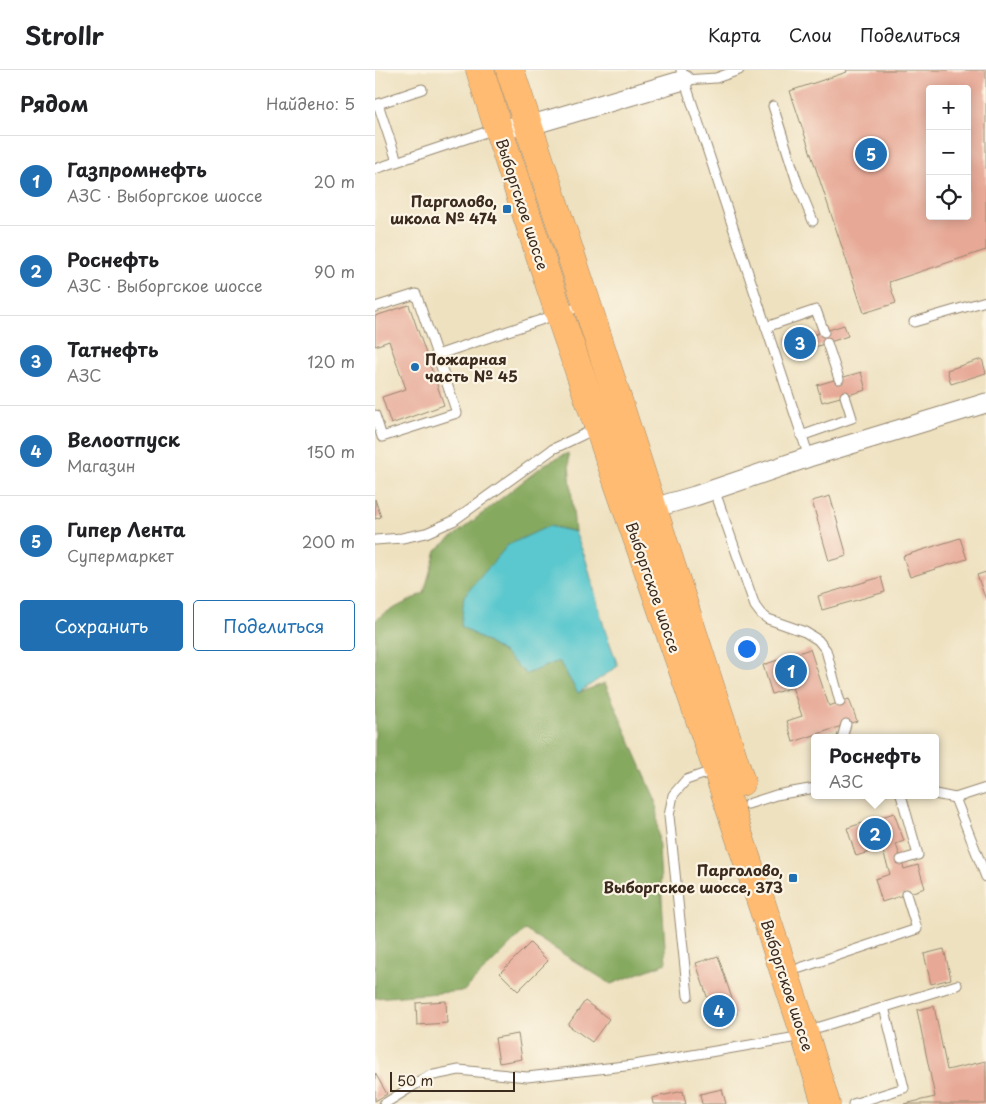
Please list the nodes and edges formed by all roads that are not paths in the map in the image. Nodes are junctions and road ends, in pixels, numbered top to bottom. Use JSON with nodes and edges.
{"nodes":[{"id":1,"x":480,"y":70,"type":"edge"},
{"id":2,"x":510,"y":70,"type":"edge"},
{"id":3,"x":739,"y":70,"type":"edge"},
{"id":4,"x":715,"y":74,"type":"edge"},
{"id":5,"x":683,"y":75,"type":"edge"},
{"id":6,"x":421,"y":88,"type":"dead end"},
{"id":7,"x":377,"y":104,"type":"edge"},
{"id":8,"x":773,"y":106,"type":"dead end"},
{"id":9,"x":528,"y":126,"type":"junction"},
{"id":10,"x":498,"y":128,"type":"junction"},
{"id":11,"x":397,"y":161,"type":"junction"},
{"id":12,"x":375,"y":169,"type":"edge"},
{"id":13,"x":813,"y":221,"type":"dead end"},
{"id":14,"x":986,"y":301,"type":"edge"},
{"id":15,"x":587,"y":304,"type":"junction"},
{"id":16,"x":375,"y":308,"type":"edge"},
{"id":17,"x":559,"y":313,"type":"junction"},
{"id":18,"x":914,"y":322,"type":"dead end"},
{"id":19,"x":766,"y":327,"type":"junction"},
{"id":20,"x":824,"y":332,"type":"dead end"},
{"id":21,"x":827,"y":343,"type":"dead end"},
{"id":22,"x":437,"y":354,"type":"junction"},
{"id":23,"x":839,"y":379,"type":"dead end"},
{"id":24,"x":845,"y":396,"type":"dead end"},
{"id":25,"x":986,"y":403,"type":"edge"},
{"id":26,"x":375,"y":416,"type":"edge"},
{"id":27,"x":599,"y":427,"type":"junction"},
{"id":28,"x":801,"y":436,"type":"junction"},
{"id":29,"x":809,"y":457,"type":"junction"},
{"id":30,"x":714,"y":489,"type":"junction"},
{"id":31,"x":653,"y":508,"type":"junction"},
{"id":32,"x":375,"y":540,"type":"edge"},
{"id":33,"x":840,"y":702,"type":"dead end"},
{"id":34,"x":846,"y":724,"type":"dead end"},
{"id":35,"x":843,"y":734,"type":"edge"},
{"id":36,"x":717,"y":769,"type":"junction"},
{"id":37,"x":986,"y":788,"type":"edge"},
{"id":38,"x":811,"y":789,"type":"edge"},
{"id":39,"x":939,"y":795,"type":"edge"},
{"id":40,"x":955,"y":798,"type":"junction"},
{"id":41,"x":902,"y":799,"type":"edge"},
{"id":42,"x":748,"y":804,"type":"junction"},
{"id":43,"x":901,"y":860,"type":"dead end"},
{"id":44,"x":986,"y":877,"type":"edge"},
{"id":45,"x":906,"y":894,"type":"dead end"},
{"id":46,"x":800,"y":968,"type":"junction"},
{"id":47,"x":957,"y":986,"type":"dead end"},
{"id":48,"x":688,"y":996,"type":"dead end"},
{"id":49,"x":884,"y":1007,"type":"junction"},
{"id":50,"x":812,"y":1031,"type":"junction"},
{"id":51,"x":385,"y":1104,"type":"edge"},
{"id":52,"x":826,"y":1104,"type":"edge"},
{"id":53,"x":845,"y":1104,"type":"edge"},
{"id":54,"x":853,"y":1104,"type":"edge"}],
"edges":[{"from":1,"to":10,"type":"main road","name":"Выборгское шоссе"},
{"from":2,"to":9,"type":"main road","name":"Выборгское шоссе"},
{"from":3,"to":4,"type":"lane"},
{"from":4,"to":5,"type":"lane"},
{"from":5,"to":9,"type":"street"},
{"from":5,"to":19,"type":"lane"},
{"from":6,"to":7,"type":"lane"},
{"from":7,"to":11,"type":"lane"},
{"from":8,"to":13,"type":"lane"},
{"from":9,"to":10,"type":"street"},
{"from":9,"to":15,"type":"main road","name":"Выборгское шоссе"},
{"from":10,"to":11,"type":"lane"},
{"from":10,"to":17,"type":"main road","name":"Выборгское шоссе"},
{"from":11,"to":12,"type":"lane"},
{"from":14,"to":18,"type":"lane"},
{"from":15,"to":17,"type":"lane"},
{"from":15,"to":31,"type":"main road","name":"Выборгское шоссе"},
{"from":16,"to":22,"type":"lane"},
{"from":17,"to":22,"type":"lane"},
{"from":17,"to":27,"type":"main road","name":"Выборгское шоссе"},
{"from":19,"to":20,"type":"lane"},
{"from":19,"to":28,"type":"lane"},
{"from":21,"to":23,"type":"lane"},
{"from":22,"to":26,"type":"lane"},
{"from":24,"to":28,"type":"lane"},
{"from":25,"to":29,"type":"street"},
{"from":27,"to":32,"type":"lane"},
{"from":27,"to":36,"type":"main road","name":"Выборгское шоссе"},
{"from":28,"to":29,"type":"lane"},
{"from":29,"to":30,"type":"street"},
{"from":30,"to":31,"type":"street"},
{"from":30,"to":33,"type":"lane"},
{"from":31,"to":42,"type":"main road","name":"Выборгское шоссе"},
{"from":34,"to":35,"type":"lane"},
{"from":36,"to":48,"type":"lane"},
{"from":36,"to":50,"type":"main road","name":"Выборгское шоссе"},
{"from":37,"to":40,"type":"lane"},
{"from":38,"to":42,"type":"lane"},
{"from":39,"to":40,"type":"lane"},
{"from":40,"to":44,"type":"lane"},
{"from":41,"to":43,"type":"lane"},
{"from":42,"to":46,"type":"main road","name":"Выборгское шоссе"},
{"from":45,"to":46,"type":"lane"},
{"from":46,"to":50,"type":"main road","name":"Выборгское шоссе"},
{"from":47,"to":49,"type":"lane"},
{"from":49,"to":50,"type":"lane"},
{"from":49,"to":54,"type":"lane"},
{"from":50,"to":51,"type":"lane"},
{"from":50,"to":52,"type":"main road","name":"Выборгское шоссе"},
{"from":50,"to":53,"type":"main road","name":"Выборгское шоссе"}]}
